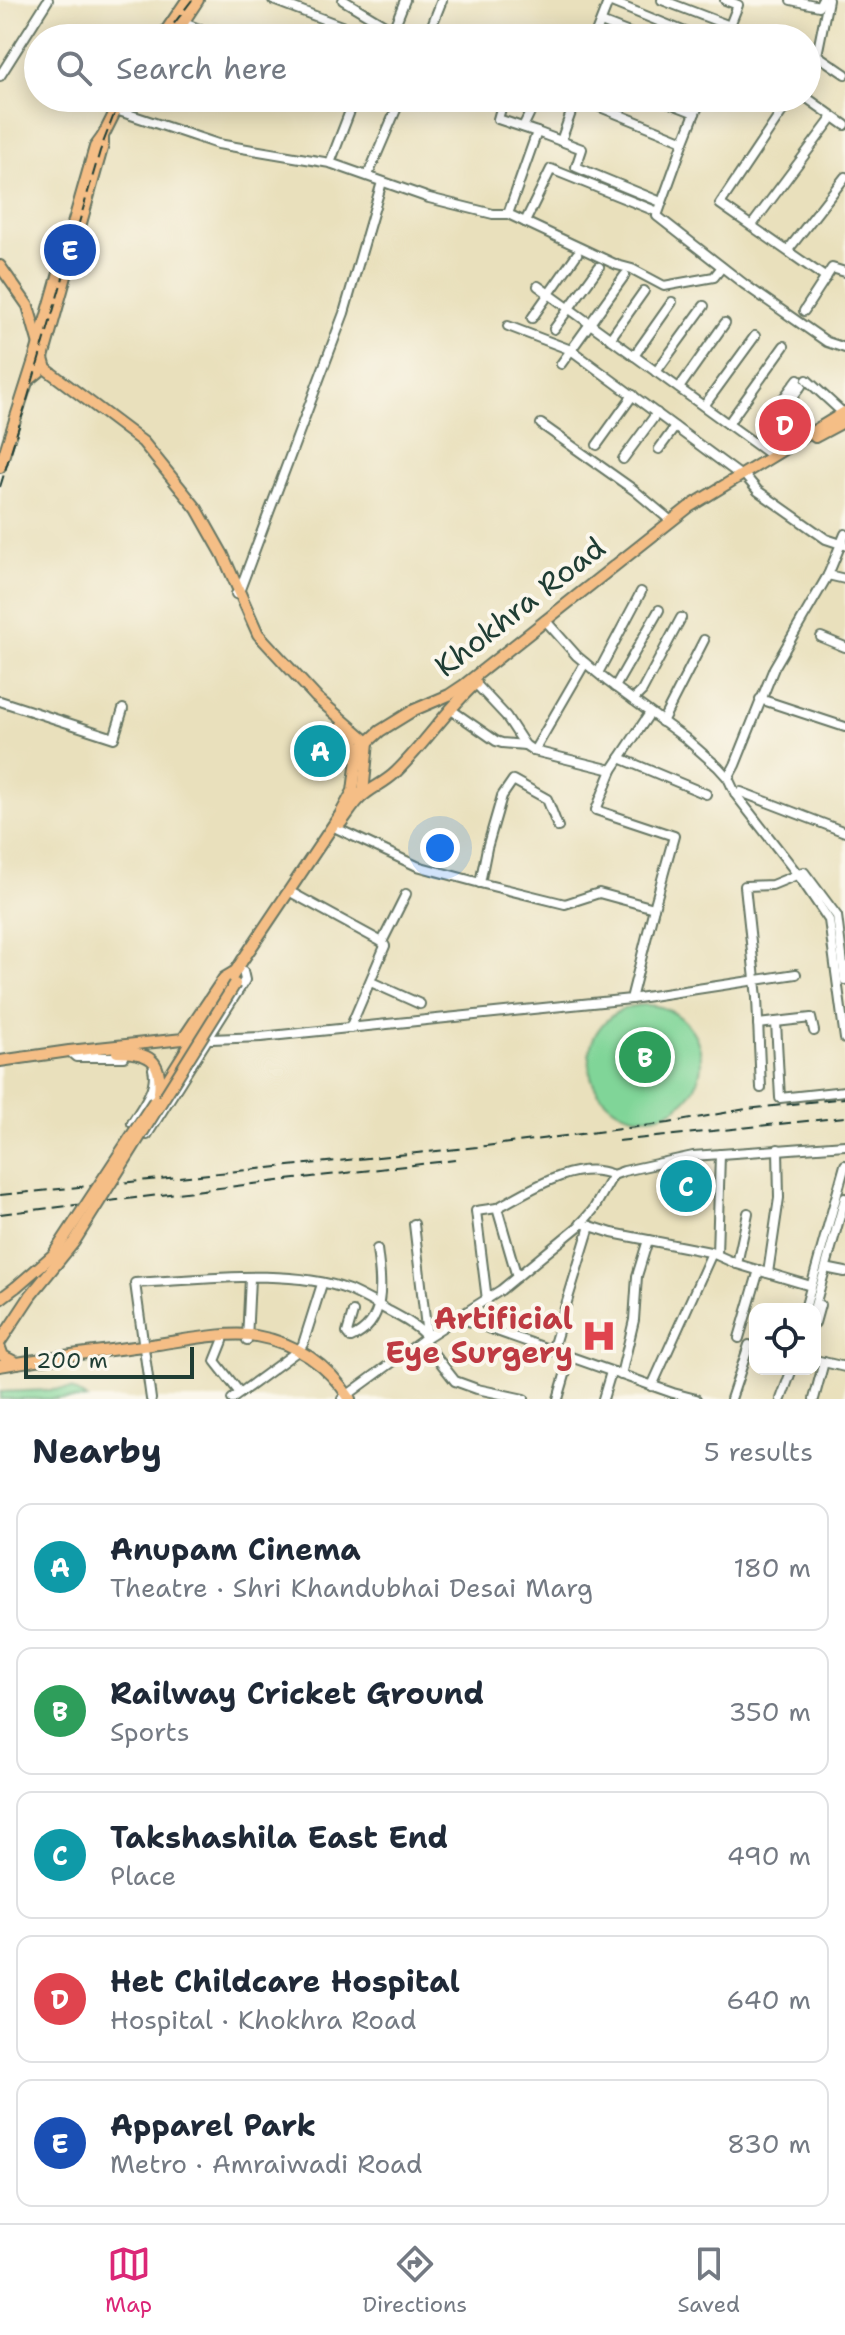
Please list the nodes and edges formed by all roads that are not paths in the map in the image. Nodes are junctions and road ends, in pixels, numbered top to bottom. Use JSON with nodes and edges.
{"nodes":[{"id":1,"x":48,"y":0,"type":"edge"},
{"id":2,"x":187,"y":0,"type":"edge"},
{"id":3,"x":198,"y":0,"type":"edge"},
{"id":4,"x":273,"y":0,"type":"edge"},
{"id":5,"x":343,"y":0,"type":"edge"},
{"id":6,"x":405,"y":0,"type":"edge"},
{"id":7,"x":442,"y":0,"type":"edge"},
{"id":8,"x":662,"y":0,"type":"edge"},
{"id":9,"x":725,"y":0,"type":"edge"},
{"id":10,"x":791,"y":0,"type":"edge"},
{"id":11,"x":825,"y":0,"type":"edge"},
{"id":12,"x":609,"y":1,"type":"edge"},
{"id":13,"x":601,"y":22,"type":"joint"},
{"id":14,"x":184,"y":23,"type":"edge"},
{"id":15,"x":33,"y":24,"type":"edge"},
{"id":16,"x":171,"y":24,"type":"edge"},
{"id":17,"x":337,"y":24,"type":"edge"},
{"id":18,"x":384,"y":24,"type":"edge"},
{"id":19,"x":391,"y":24,"type":"edge"},
{"id":20,"x":433,"y":24,"type":"edge"},
{"id":21,"x":606,"y":24,"type":"edge"},
{"id":22,"x":666,"y":24,"type":"edge"},
{"id":23,"x":725,"y":24,"type":"edge"},
{"id":24,"x":731,"y":24,"type":"edge"},
{"id":25,"x":821,"y":28,"type":"edge"},
{"id":26,"x":24,"y":38,"type":"edge"},
{"id":27,"x":821,"y":58,"type":"edge"},
{"id":28,"x":845,"y":74,"type":"edge"},
{"id":29,"x":0,"y":76,"type":"edge"},
{"id":30,"x":821,"y":108,"type":"edge"},
{"id":31,"x":115,"y":112,"type":"edge"},
{"id":32,"x":122,"y":112,"type":"edge"},
{"id":33,"x":350,"y":112,"type":"edge"},
{"id":34,"x":395,"y":112,"type":"edge"},
{"id":35,"x":500,"y":112,"type":"edge"},
{"id":36,"x":530,"y":112,"type":"edge"},
{"id":37,"x":572,"y":112,"type":"edge"},
{"id":38,"x":618,"y":112,"type":"edge"},
{"id":39,"x":782,"y":112,"type":"edge"},
{"id":40,"x":695,"y":113,"type":"edge"},
{"id":41,"x":833,"y":117,"type":"junction"},
{"id":42,"x":845,"y":125,"type":"edge"},
{"id":43,"x":523,"y":127,"type":"junction"},
{"id":44,"x":537,"y":132,"type":"junction"},
{"id":45,"x":103,"y":136,"type":"junction"},
{"id":46,"x":561,"y":141,"type":"junction"},
{"id":47,"x":684,"y":141,"type":"junction"},
{"id":48,"x":330,"y":163,"type":"junction"},
{"id":49,"x":368,"y":175,"type":"junction"},
{"id":50,"x":845,"y":177,"type":"edge"},
{"id":51,"x":382,"y":182,"type":"junction"},
{"id":52,"x":661,"y":202,"type":"junction"},
{"id":53,"x":658,"y":212,"type":"junction"},
{"id":54,"x":508,"y":214,"type":"junction"},
{"id":55,"x":525,"y":222,"type":"junction"},
{"id":56,"x":752,"y":225,"type":"junction"},
{"id":57,"x":788,"y":250,"type":"junction"},
{"id":58,"x":577,"y":254,"type":"dead end"},
{"id":59,"x":0,"y":266,"type":"edge"},
{"id":60,"x":599,"y":267,"type":"dead end"},
{"id":61,"x":722,"y":267,"type":"junction"},
{"id":62,"x":0,"y":272,"type":"edge"},
{"id":63,"x":845,"y":272,"type":"edge"},
{"id":64,"x":625,"y":275,"type":"dead end"},
{"id":65,"x":826,"y":278,"type":"junction"},
{"id":66,"x":538,"y":286,"type":"dead end"},
{"id":67,"x":644,"y":291,"type":"dead end"},
{"id":68,"x":549,"y":294,"type":"junction"},
{"id":69,"x":672,"y":302,"type":"dead end"},
{"id":70,"x":704,"y":306,"type":"dead end"},
{"id":71,"x":569,"y":309,"type":"junction"},
{"id":72,"x":804,"y":311,"type":"dead end"},
{"id":73,"x":532,"y":318,"type":"dead end"},
{"id":74,"x":725,"y":323,"type":"dead end"},
{"id":75,"x":590,"y":324,"type":"junction"},
{"id":76,"x":508,"y":326,"type":"dead end"},
{"id":77,"x":554,"y":329,"type":"dead end"},
{"id":78,"x":755,"y":336,"type":"dead end"},
{"id":79,"x":610,"y":339,"type":"junction"},
{"id":80,"x":38,"y":344,"type":"junction"},
{"id":81,"x":784,"y":346,"type":"dead end"},
{"id":82,"x":845,"y":348,"type":"edge"},
{"id":83,"x":571,"y":350,"type":"junction"},
{"id":84,"x":634,"y":356,"type":"junction"},
{"id":85,"x":38,"y":358,"type":"junction"},
{"id":86,"x":561,"y":364,"type":"dead end"},
{"id":87,"x":39,"y":372,"type":"junction"},
{"id":88,"x":656,"y":372,"type":"junction"},
{"id":89,"x":802,"y":382,"type":"junction"},
{"id":90,"x":26,"y":383,"type":"junction"},
{"id":91,"x":62,"y":387,"type":"junction"},
{"id":92,"x":679,"y":388,"type":"junction"},
{"id":93,"x":633,"y":395,"type":"junction"},
{"id":94,"x":704,"y":406,"type":"junction"},
{"id":95,"x":657,"y":413,"type":"junction"},
{"id":96,"x":843,"y":415,"type":"edge"},
{"id":97,"x":770,"y":416,"type":"dead end"},
{"id":98,"x":541,"y":424,"type":"dead end"},
{"id":99,"x":728,"y":424,"type":"junction"},
{"id":100,"x":675,"y":427,"type":"junction"},
{"id":101,"x":597,"y":445,"type":"dead end"},
{"id":102,"x":659,"y":449,"type":"dead end"},
{"id":103,"x":783,"y":449,"type":"junction"},
{"id":104,"x":772,"y":456,"type":"junction"},
{"id":105,"x":623,"y":459,"type":"dead end"},
{"id":106,"x":0,"y":467,"type":"edge"},
{"id":107,"x":744,"y":476,"type":"junction"},
{"id":108,"x":671,"y":521,"type":"junction"},
{"id":109,"x":845,"y":534,"type":"edge"},
{"id":110,"x":844,"y":544,"type":"edge"},
{"id":111,"x":828,"y":575,"type":"junction"},
{"id":112,"x":845,"y":579,"type":"edge"},
{"id":113,"x":641,"y":592,"type":"dead end"},
{"id":114,"x":237,"y":593,"type":"junction"},
{"id":115,"x":659,"y":610,"type":"dead end"},
{"id":116,"x":681,"y":618,"type":"dead end"},
{"id":117,"x":547,"y":623,"type":"junction"},
{"id":118,"x":821,"y":637,"type":"dead end"},
{"id":119,"x":704,"y":640,"type":"dead end"},
{"id":120,"x":845,"y":647,"type":"edge"},
{"id":121,"x":585,"y":663,"type":"junction"},
{"id":122,"x":598,"y":673,"type":"junction"},
{"id":123,"x":476,"y":684,"type":"junction"},
{"id":124,"x":615,"y":687,"type":"junction"},
{"id":125,"x":760,"y":699,"type":"junction"},
{"id":126,"x":633,"y":700,"type":"junction"},
{"id":127,"x":0,"y":701,"type":"edge"},
{"id":128,"x":451,"y":702,"type":"junction"},
{"id":129,"x":123,"y":709,"type":"dead end"},
{"id":130,"x":650,"y":713,"type":"junction"},
{"id":131,"x":662,"y":722,"type":"junction"},
{"id":132,"x":845,"y":727,"type":"edge"},
{"id":133,"x":351,"y":728,"type":"junction"},
{"id":134,"x":380,"y":731,"type":"junction"},
{"id":135,"x":368,"y":742,"type":"junction"},
{"id":136,"x":525,"y":745,"type":"junction"},
{"id":137,"x":358,"y":751,"type":"junction"},
{"id":138,"x":534,"y":751,"type":"junction"},
{"id":139,"x":620,"y":758,"type":"junction"},
{"id":140,"x":612,"y":770,"type":"junction"},
{"id":141,"x":730,"y":782,"type":"junction"},
{"id":142,"x":741,"y":792,"type":"junction"},
{"id":143,"x":358,"y":793,"type":"junction"},
{"id":144,"x":706,"y":794,"type":"dead end"},
{"id":145,"x":770,"y":803,"type":"junction"},
{"id":146,"x":759,"y":816,"type":"junction"},
{"id":147,"x":558,"y":827,"type":"dead end"},
{"id":148,"x":338,"y":829,"type":"junction"},
{"id":149,"x":845,"y":832,"type":"edge"},
{"id":150,"x":800,"y":874,"type":"junction"},
{"id":151,"x":480,"y":883,"type":"junction"},
{"id":152,"x":294,"y":894,"type":"junction"},
{"id":153,"x":406,"y":894,"type":"dead end"},
{"id":154,"x":654,"y":908,"type":"junction"},
{"id":155,"x":382,"y":942,"type":"junction"},
{"id":156,"x":844,"y":964,"type":"edge"},
{"id":157,"x":239,"y":973,"type":"junction"},
{"id":158,"x":796,"y":974,"type":"dead end"},
{"id":159,"x":845,"y":980,"type":"edge"},
{"id":160,"x":755,"y":981,"type":"junction"},
{"id":161,"x":371,"y":982,"type":"junction"},
{"id":162,"x":631,"y":999,"type":"junction"},
{"id":163,"x":420,"y":1004,"type":"dead end"},
{"id":164,"x":845,"y":1013,"type":"edge"},
{"id":165,"x":776,"y":1022,"type":"junction"},
{"id":166,"x":758,"y":1024,"type":"junction"},
{"id":167,"x":350,"y":1028,"type":"junction"},
{"id":168,"x":814,"y":1031,"type":"dead end"},
{"id":169,"x":211,"y":1039,"type":"dead end"},
{"id":170,"x":845,"y":1039,"type":"edge"},
{"id":171,"x":69,"y":1051,"type":"junction"},
{"id":172,"x":0,"y":1061,"type":"edge"},
{"id":173,"x":761,"y":1088,"type":"dead end"},
{"id":174,"x":845,"y":1091,"type":"edge"},
{"id":175,"x":158,"y":1095,"type":"junction"},
{"id":176,"x":845,"y":1145,"type":"edge"},
{"id":177,"x":778,"y":1149,"type":"junction"},
{"id":178,"x":720,"y":1154,"type":"junction"},
{"id":179,"x":845,"y":1165,"type":"edge"},
{"id":180,"x":613,"y":1175,"type":"junction"},
{"id":181,"x":845,"y":1185,"type":"edge"},
{"id":182,"x":845,"y":1198,"type":"edge"},
{"id":183,"x":497,"y":1208,"type":"junction"},
{"id":184,"x":748,"y":1213,"type":"dead end"},
{"id":185,"x":845,"y":1219,"type":"edge"},
{"id":186,"x":581,"y":1223,"type":"junction"},
{"id":187,"x":414,"y":1224,"type":"dead end"},
{"id":188,"x":590,"y":1226,"type":"junction"},
{"id":189,"x":648,"y":1240,"type":"junction"},
{"id":190,"x":377,"y":1249,"type":"dead end"},
{"id":191,"x":715,"y":1254,"type":"junction"},
{"id":192,"x":737,"y":1264,"type":"junction"},
{"id":193,"x":830,"y":1269,"type":"junction"},
{"id":194,"x":763,"y":1272,"type":"junction"},
{"id":195,"x":845,"y":1272,"type":"edge"},
{"id":196,"x":517,"y":1277,"type":"junction"},
{"id":197,"x":250,"y":1278,"type":"junction"},
{"id":198,"x":322,"y":1284,"type":"junction"},
{"id":199,"x":811,"y":1286,"type":"junction"},
{"id":200,"x":0,"y":1299,"type":"edge"},
{"id":201,"x":487,"y":1300,"type":"junction"},
{"id":202,"x":810,"y":1303,"type":"edge"},
{"id":203,"x":811,"y":1303,"type":"edge"},
{"id":204,"x":811,"y":1303,"type":"edge"},
{"id":205,"x":821,"y":1303,"type":"edge"},
{"id":206,"x":379,"y":1305,"type":"junction"},
{"id":207,"x":353,"y":1312,"type":"dead end"},
{"id":208,"x":460,"y":1318,"type":"junction"},
{"id":209,"x":247,"y":1337,"type":"junction"},
{"id":210,"x":739,"y":1338,"type":"dead end"},
{"id":211,"x":425,"y":1339,"type":"junction"},
{"id":212,"x":223,"y":1341,"type":"junction"},
{"id":213,"x":0,"y":1345,"type":"edge"},
{"id":214,"x":749,"y":1345,"type":"dead end"},
{"id":215,"x":144,"y":1348,"type":"junction"},
{"id":216,"x":552,"y":1351,"type":"junction"},
{"id":217,"x":297,"y":1352,"type":"junction"},
{"id":218,"x":570,"y":1358,"type":"junction"},
{"id":219,"x":821,"y":1361,"type":"edge"},
{"id":220,"x":17,"y":1363,"type":"junction"},
{"id":221,"x":845,"y":1367,"type":"edge"},
{"id":222,"x":0,"y":1369,"type":"edge"},
{"id":223,"x":616,"y":1373,"type":"junction"},
{"id":224,"x":790,"y":1375,"type":"edge"},
{"id":225,"x":817,"y":1375,"type":"edge"},
{"id":226,"x":652,"y":1386,"type":"junction"},
{"id":227,"x":474,"y":1388,"type":"junction"},
{"id":228,"x":236,"y":1396,"type":"edge"},
{"id":229,"x":673,"y":1396,"type":"edge"},
{"id":230,"x":345,"y":1398,"type":"edge"},
{"id":231,"x":151,"y":1399,"type":"edge"},
{"id":232,"x":471,"y":1399,"type":"edge"},
{"id":233,"x":520,"y":1399,"type":"edge"},
{"id":234,"x":558,"y":1399,"type":"edge"},
{"id":235,"x":603,"y":1399,"type":"edge"},
{"id":236,"x":696,"y":1399,"type":"edge"},
{"id":237,"x":731,"y":1399,"type":"edge"},
{"id":238,"x":781,"y":1399,"type":"edge"},
{"id":239,"x":814,"y":1399,"type":"edge"}],
"edges":[{"from":1,"to":15,"type":"street"},
{"from":2,"to":16,"type":"main road"},
{"from":3,"to":14,"type":"main road"},
{"from":4,"to":17,"type":"street"},
{"from":5,"to":18,"type":"street"},
{"from":6,"to":19,"type":"street"},
{"from":7,"to":20,"type":"street"},
{"from":8,"to":23,"type":"street"},
{"from":9,"to":24,"type":"street"},
{"from":10,"to":11,"type":"street"},
{"from":11,"to":25,"type":"street"},
{"from":12,"to":13,"type":"street"},
{"from":12,"to":22,"type":"street"},
{"from":13,"to":21,"type":"street"},
{"from":26,"to":29,"type":"street"},
{"from":27,"to":28,"type":"street"},
{"from":30,"to":41,"type":"street"},
{"from":31,"to":45,"type":"main road"},
{"from":32,"to":48,"type":"street"},
{"from":33,"to":48,"type":"street"},
{"from":34,"to":49,"type":"street"},
{"from":35,"to":43,"type":"street"},
{"from":36,"to":43,"type":"street"},
{"from":37,"to":46,"type":"street"},
{"from":38,"to":47,"type":"street"},
{"from":39,"to":56,"type":"street"},
{"from":40,"to":47,"type":"street"},
{"from":41,"to":42,"type":"street"},
{"from":41,"to":56,"type":"street"},
{"from":43,"to":44,"type":"street"},
{"from":44,"to":46,"type":"street"},
{"from":44,"to":54,"type":"street"},
{"from":45,"to":80,"type":"main road"},
{"from":45,"to":85,"type":"main road"},
{"from":46,"to":52,"type":"street"},
{"from":47,"to":52,"type":"street"},
{"from":48,"to":49,"type":"street"},
{"from":49,"to":51,"type":"street"},
{"from":50,"to":57,"type":"street"},
{"from":51,"to":54,"type":"street"},
{"from":51,"to":114,"type":"street"},
{"from":52,"to":53,"type":"street"},
{"from":53,"to":55,"type":"street"},
{"from":53,"to":61,"type":"street"},
{"from":54,"to":55,"type":"street"},
{"from":55,"to":61,"type":"street"},
{"from":56,"to":57,"type":"street"},
{"from":57,"to":65,"type":"street"},
{"from":58,"to":68,"type":"street"},
{"from":59,"to":80,"type":"main road"},
{"from":60,"to":71,"type":"street"},
{"from":61,"to":82,"type":"street"},
{"from":62,"to":85,"type":"main road"},
{"from":63,"to":65,"type":"street"},
{"from":64,"to":75,"type":"street"},
{"from":65,"to":72,"type":"street"},
{"from":66,"to":68,"type":"street"},
{"from":67,"to":79,"type":"street"},
{"from":68,"to":71,"type":"street"},
{"from":68,"to":73,"type":"street"},
{"from":69,"to":84,"type":"street"},
{"from":70,"to":88,"type":"street"},
{"from":71,"to":75,"type":"street"},
{"from":71,"to":77,"type":"street"},
{"from":74,"to":92,"type":"street"},
{"from":75,"to":79,"type":"street"},
{"from":75,"to":83,"type":"street"},
{"from":76,"to":83,"type":"street"},
{"from":78,"to":94,"type":"street"},
{"from":79,"to":84,"type":"street"},
{"from":80,"to":85,"type":"main road"},
{"from":81,"to":99,"type":"street"},
{"from":83,"to":86,"type":"street"},
{"from":83,"to":93,"type":"street"},
{"from":84,"to":88,"type":"street"},
{"from":85,"to":87,"type":"main road"},
{"from":85,"to":90,"type":"main road"},
{"from":85,"to":91,"type":"main road"},
{"from":87,"to":90,"type":"main road"},
{"from":87,"to":91,"type":"main road"},
{"from":88,"to":92,"type":"street"},
{"from":89,"to":96,"type":"street"},
{"from":89,"to":97,"type":"street"},
{"from":89,"to":103,"type":"street"},
{"from":90,"to":106,"type":"main road"},
{"from":91,"to":114,"type":"main road"},
{"from":92,"to":94,"type":"street"},
{"from":93,"to":95,"type":"street"},
{"from":93,"to":101,"type":"street"},
{"from":94,"to":99,"type":"street"},
{"from":95,"to":100,"type":"street"},
{"from":95,"to":105,"type":"street"},
{"from":96,"to":103,"type":"main road","name":"Khokhra Road"},
{"from":96,"to":107,"type":"main road","name":"Khokhra Road"},
{"from":98,"to":108,"type":"street"},
{"from":99,"to":104,"type":"street"},
{"from":100,"to":102,"type":"street"},
{"from":100,"to":107,"type":"street"},
{"from":103,"to":104,"type":"main road","name":"Khokhra Road"},
{"from":104,"to":107,"type":"main road","name":"Khokhra Road"},
{"from":107,"to":108,"type":"main road","name":"Khokhra Road"},
{"from":107,"to":110,"type":"street"},
{"from":107,"to":117,"type":"main road","name":"Khokhra Road"},
{"from":108,"to":117,"type":"main road","name":"Khokhra Road"},
{"from":109,"to":110,"type":"street"},
{"from":110,"to":111,"type":"street"},
{"from":111,"to":112,"type":"street"},
{"from":111,"to":125,"type":"street"},
{"from":113,"to":122,"type":"street"},
{"from":114,"to":133,"type":"main road"},
{"from":114,"to":137,"type":"main road"},
{"from":115,"to":124,"type":"street"},
{"from":116,"to":126,"type":"street"},
{"from":117,"to":121,"type":"street"},
{"from":117,"to":123,"type":"main road","name":"Khokhra Road"},
{"from":117,"to":128,"type":"main road","name":"Khokhra Road"},
{"from":118,"to":120,"type":"street"},
{"from":119,"to":131,"type":"street"},
{"from":121,"to":122,"type":"street"},
{"from":121,"to":138,"type":"street"},
{"from":122,"to":124,"type":"street"},
{"from":123,"to":128,"type":"main road","name":"Khokhra Road"},
{"from":123,"to":136,"type":"street"},
{"from":124,"to":126,"type":"street"},
{"from":125,"to":132,"type":"street"},
{"from":125,"to":141,"type":"street"},
{"from":126,"to":130,"type":"street"},
{"from":127,"to":129,"type":"street"},
{"from":128,"to":134,"type":"main road","name":"Khokhra Road"},
{"from":128,"to":136,"type":"street"},
{"from":128,"to":143,"type":"main road","name":"Khokhra Road"},
{"from":130,"to":131,"type":"street"},
{"from":130,"to":139,"type":"street"},
{"from":131,"to":141,"type":"street"},
{"from":133,"to":134,"type":"main road"},
{"from":133,"to":135,"type":"main road"},
{"from":134,"to":135,"type":"main road","name":"Khokhra Road"},
{"from":135,"to":137,"type":"main road","name":"Khokhra Road"},
{"from":135,"to":143,"type":"main road"},
{"from":136,"to":138,"type":"street"},
{"from":137,"to":143,"type":"main road","name":"Khokhra Road"},
{"from":138,"to":140,"type":"street"},
{"from":139,"to":140,"type":"street"},
{"from":139,"to":144,"type":"street"},
{"from":140,"to":154,"type":"street"},
{"from":141,"to":142,"type":"street"},
{"from":141,"to":150,"type":"street"},
{"from":142,"to":145,"type":"street"},
{"from":142,"to":146,"type":"street"},
{"from":143,"to":148,"type":"main road","name":"Khokhra Road"},
{"from":143,"to":157,"type":"main road","name":"Khokhra Road"},
{"from":145,"to":146,"type":"street"},
{"from":145,"to":149,"type":"street"},
{"from":146,"to":150,"type":"street"},
{"from":147,"to":151,"type":"street"},
{"from":148,"to":151,"type":"street"},
{"from":148,"to":152,"type":"main road","name":"Khokhra Road"},
{"from":150,"to":156,"type":"street"},
{"from":150,"to":160,"type":"street"},
{"from":150,"to":164,"type":"street"},
{"from":150,"to":170,"type":"street"},
{"from":151,"to":154,"type":"street"},
{"from":152,"to":155,"type":"street"},
{"from":152,"to":157,"type":"main road","name":"Khokhra Road"},
{"from":153,"to":155,"type":"street"},
{"from":154,"to":162,"type":"street"},
{"from":155,"to":161,"type":"street"},
{"from":156,"to":159,"type":"street"},
{"from":157,"to":171,"type":"main road"},
{"from":157,"to":171,"type":"street"},
{"from":157,"to":175,"type":"main road","bridge":true},
{"from":157,"to":213,"type":"main road","bridge":true},
{"from":158,"to":160,"type":"street"},
{"from":160,"to":162,"type":"street"},
{"from":160,"to":166,"type":"street"},
{"from":161,"to":163,"type":"street"},
{"from":161,"to":167,"type":"street"},
{"from":162,"to":167,"type":"street"},
{"from":165,"to":166,"type":"street"},
{"from":165,"to":168,"type":"street"},
{"from":165,"to":174,"type":"street"},
{"from":166,"to":173,"type":"street"},
{"from":167,"to":169,"type":"street"},
{"from":171,"to":172,"type":"main road"},
{"from":171,"to":175,"type":"main road"},
{"from":175,"to":200,"type":"main road","bridge":true},
{"from":176,"to":177,"type":"street"},
{"from":177,"to":178,"type":"street"},
{"from":177,"to":194,"type":"street"},
{"from":178,"to":180,"type":"street"},
{"from":178,"to":191,"type":"street"},
{"from":179,"to":199,"type":"street"},
{"from":180,"to":183,"type":"street"},
{"from":180,"to":186,"type":"street"},
{"from":181,"to":203,"type":"street"},
{"from":182,"to":204,"type":"street"},
{"from":183,"to":196,"type":"street"},
{"from":183,"to":201,"type":"street"},
{"from":184,"to":192,"type":"street"},
{"from":185,"to":193,"type":"street"},
{"from":186,"to":188,"type":"street"},
{"from":186,"to":196,"type":"street"},
{"from":187,"to":211,"type":"street"},
{"from":188,"to":189,"type":"street"},
{"from":188,"to":216,"type":"street"},
{"from":189,"to":191,"type":"street"},
{"from":189,"to":223,"type":"street"},
{"from":190,"to":206,"type":"street"},
{"from":191,"to":192,"type":"street"},
{"from":191,"to":226,"type":"street"},
{"from":192,"to":194,"type":"street"},
{"from":193,"to":195,"type":"street"},
{"from":193,"to":205,"type":"street"},
{"from":194,"to":199,"type":"street"},
{"from":194,"to":210,"type":"street"},
{"from":196,"to":201,"type":"street"},
{"from":197,"to":198,"type":"street"},
{"from":197,"to":209,"type":"street"},
{"from":197,"to":215,"type":"street"},
{"from":198,"to":206,"type":"street"},
{"from":198,"to":217,"type":"street"},
{"from":199,"to":202,"type":"street"},
{"from":201,"to":208,"type":"street"},
{"from":206,"to":207,"type":"street"},
{"from":206,"to":211,"type":"street"},
{"from":208,"to":211,"type":"street"},
{"from":208,"to":216,"type":"street"},
{"from":209,"to":212,"type":"main road"},
{"from":209,"to":215,"type":"main road"},
{"from":209,"to":217,"type":"main road"},
{"from":211,"to":227,"type":"street"},
{"from":211,"to":230,"type":"street"},
{"from":212,"to":215,"type":"main road"},
{"from":212,"to":228,"type":"street"},
{"from":213,"to":220,"type":"main road"},
{"from":214,"to":237,"type":"street"},
{"from":215,"to":220,"type":"main road"},
{"from":215,"to":222,"type":"main road"},
{"from":215,"to":231,"type":"street"},
{"from":216,"to":218,"type":"street"},
{"from":217,"to":228,"type":"street"},
{"from":217,"to":230,"type":"main road"},
{"from":218,"to":223,"type":"street"},
{"from":218,"to":234,"type":"street"},
{"from":219,"to":221,"type":"street"},
{"from":220,"to":222,"type":"main road"},
{"from":223,"to":226,"type":"street"},
{"from":223,"to":235,"type":"street"},
{"from":224,"to":238,"type":"street"},
{"from":225,"to":239,"type":"street"},
{"from":226,"to":229,"type":"street"},
{"from":227,"to":232,"type":"street"},
{"from":227,"to":233,"type":"street"},
{"from":229,"to":236,"type":"street"}]}
